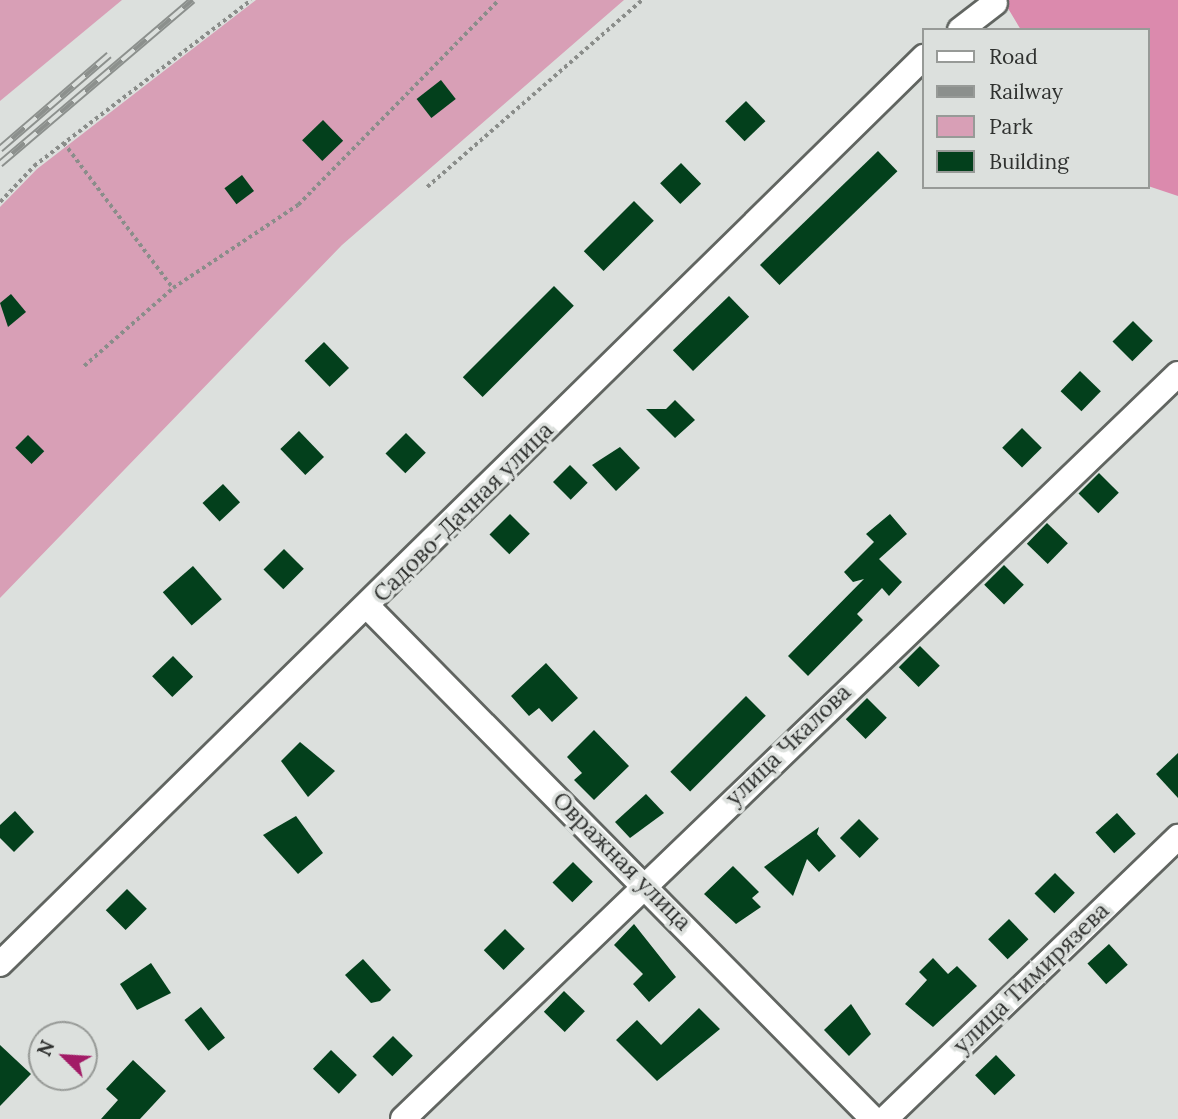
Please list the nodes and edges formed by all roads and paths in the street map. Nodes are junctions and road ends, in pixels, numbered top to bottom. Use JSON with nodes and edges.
{"nodes":[{"id":1,"x":251,"y":0,"type":"edge"},
{"id":2,"x":499,"y":0,"type":"edge"},
{"id":3,"x":642,"y":0,"type":"edge"},
{"id":4,"x":995,"y":3,"type":"dead end"},
{"id":5,"x":963,"y":28,"type":"edge"},
{"id":6,"x":922,"y":59,"type":"edge"},
{"id":7,"x":64,"y":143,"type":"junction"},
{"id":8,"x":427,"y":187,"type":"dead end"},
{"id":9,"x":0,"y":202,"type":"edge"},
{"id":10,"x":173,"y":288,"type":"junction"},
{"id":11,"x":84,"y":366,"type":"dead end"},
{"id":12,"x":1178,"y":374,"type":"edge"},
{"id":13,"x":367,"y":606,"type":"junction"},
{"id":14,"x":1178,"y":837,"type":"edge"},
{"id":15,"x":644,"y":882,"type":"junction"},
{"id":16,"x":0,"y":964,"type":"edge"},
{"id":17,"x":403,"y":1119,"type":"edge"},
{"id":18,"x":873,"y":1119,"type":"edge"},
{"id":19,"x":885,"y":1119,"type":"edge"}],
"edges":[{"from":1,"to":7,"type":"path"},
{"from":2,"to":10,"type":"path"},
{"from":3,"to":8,"type":"path"},
{"from":4,"to":5,"type":"street"},
{"from":6,"to":13,"type":"street","name":"Садово-Дачная улица"},
{"from":7,"to":9,"type":"path"},
{"from":7,"to":10,"type":"path"},
{"from":10,"to":11,"type":"path"},
{"from":12,"to":15,"type":"street","name":"улица Чкалова"},
{"from":13,"to":15,"type":"street","name":"Овражная улица"},
{"from":13,"to":16,"type":"street","name":"Садово-Дачная улица"},
{"from":14,"to":19,"type":"street","name":"улица Тимирязева"},
{"from":15,"to":17,"type":"street","name":"улица Чкалова"},
{"from":15,"to":18,"type":"street","name":"Овражная улица"}]}
